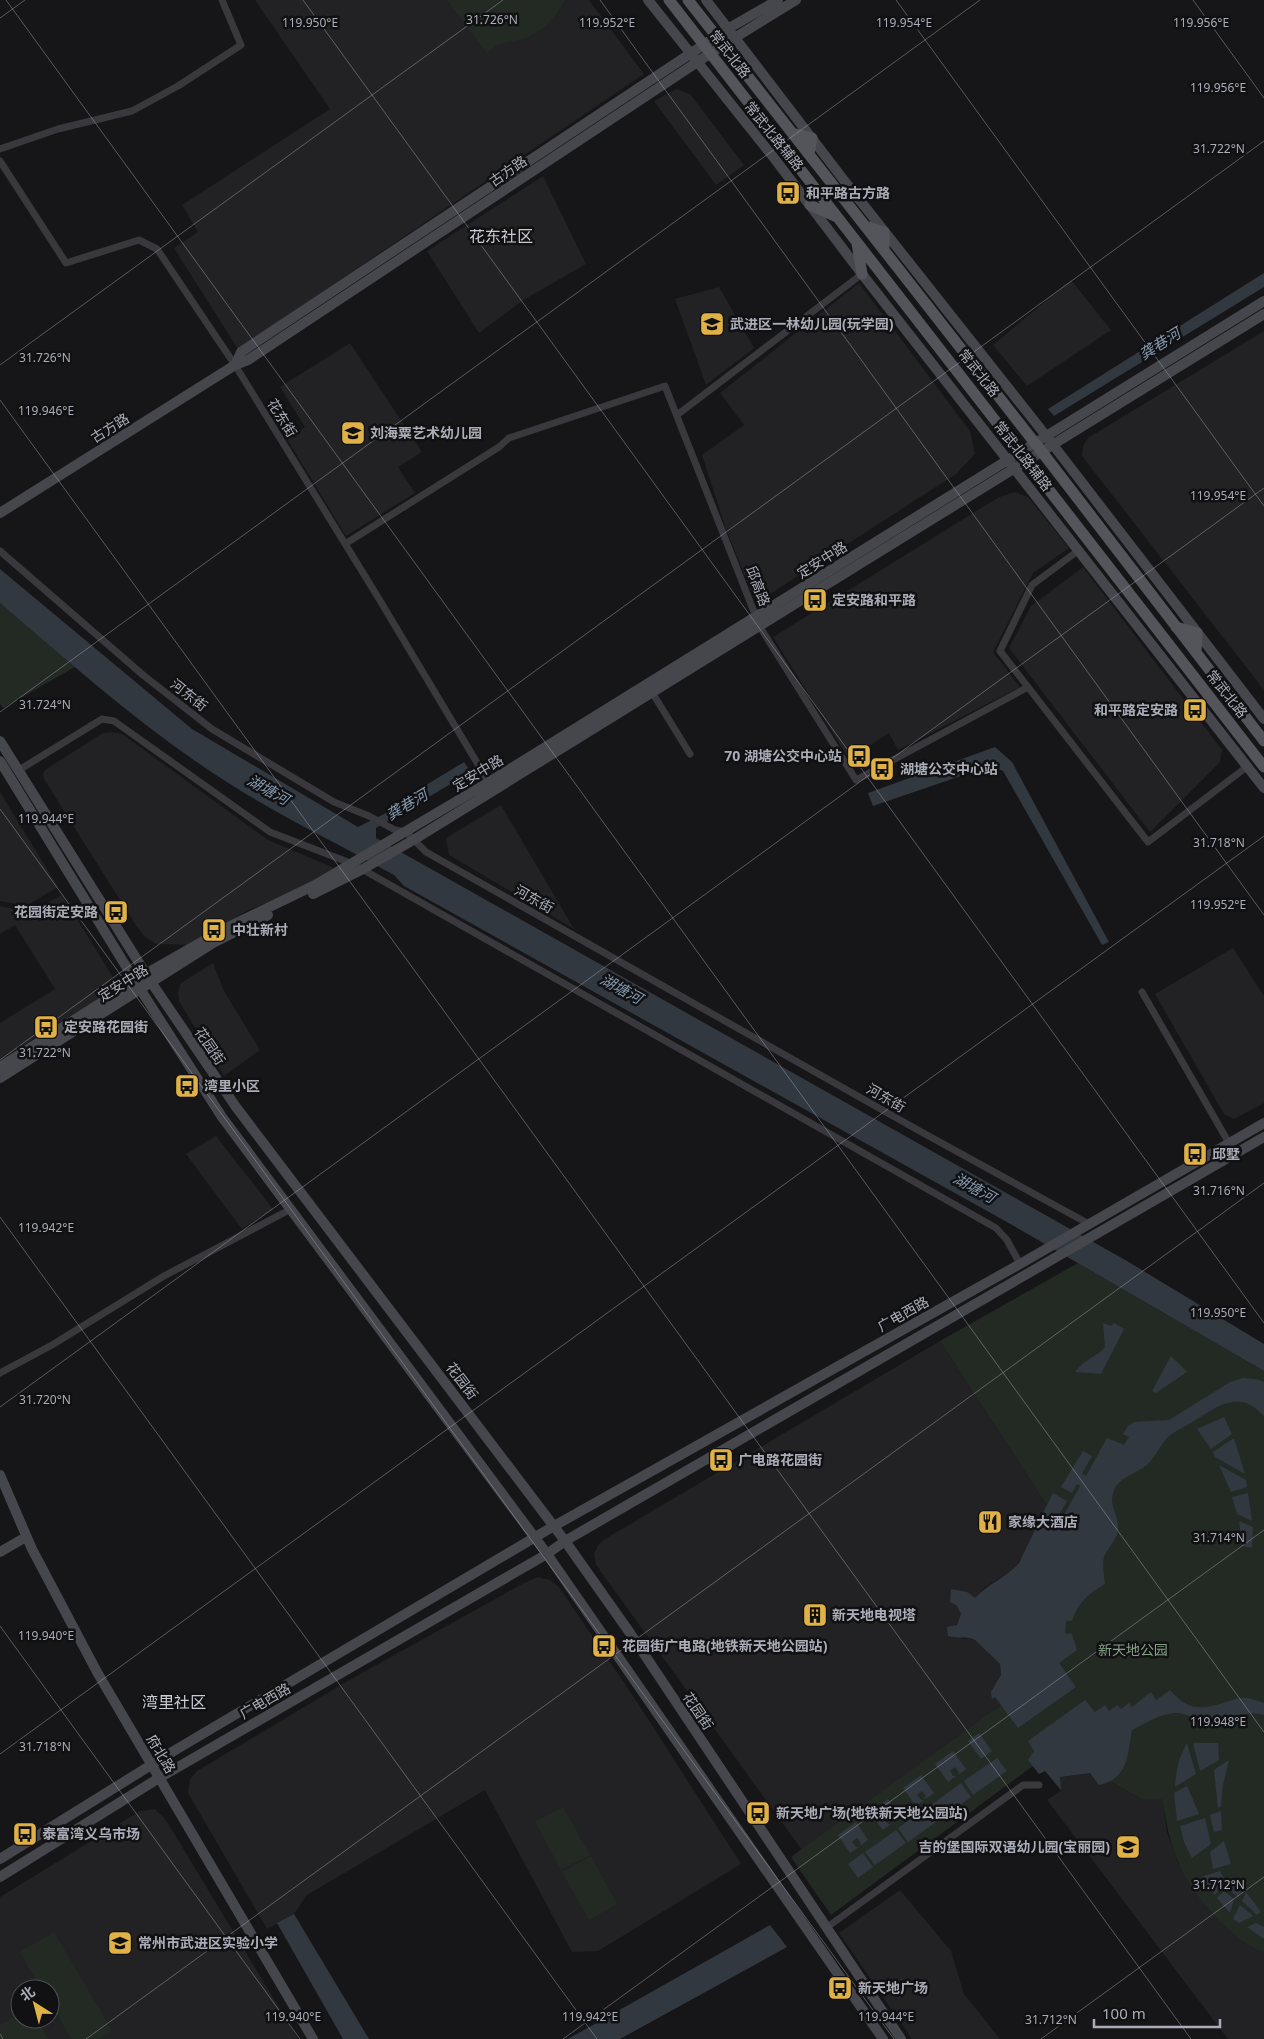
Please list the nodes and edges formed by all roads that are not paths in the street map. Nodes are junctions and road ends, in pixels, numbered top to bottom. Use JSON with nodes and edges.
{"nodes":[{"id":1,"x":222,"y":0,"type":"edge"},
{"id":2,"x":648,"y":0,"type":"edge"},
{"id":3,"x":669,"y":0,"type":"edge"},
{"id":4,"x":688,"y":0,"type":"edge"},
{"id":5,"x":706,"y":0,"type":"edge"},
{"id":6,"x":778,"y":0,"type":"edge"},
{"id":7,"x":796,"y":0,"type":"edge"},
{"id":8,"x":732,"y":33,"type":"junction"},
{"id":9,"x":720,"y":41,"type":"junction"},
{"id":10,"x":708,"y":50,"type":"junction"},
{"id":11,"x":693,"y":59,"type":"junction"},
{"id":12,"x":792,"y":133,"type":"junction"},
{"id":13,"x":812,"y":138,"type":"junction"},
{"id":14,"x":0,"y":149,"type":"edge"},
{"id":15,"x":809,"y":154,"type":"junction"},
{"id":16,"x":0,"y":162,"type":"edge"},
{"id":17,"x":810,"y":205,"type":"junction"},
{"id":18,"x":838,"y":217,"type":"junction"},
{"id":19,"x":865,"y":226,"type":"junction"},
{"id":20,"x":884,"y":232,"type":"junction"},
{"id":21,"x":857,"y":241,"type":"junction"},
{"id":22,"x":884,"y":250,"type":"junction"},
{"id":23,"x":862,"y":274,"type":"junction"},
{"id":24,"x":1264,"y":302,"type":"edge"},
{"id":25,"x":1264,"y":314,"type":"edge"},
{"id":26,"x":235,"y":365,"type":"junction"},
{"id":27,"x":677,"y":415,"type":"junction"},
{"id":28,"x":1047,"y":437,"type":"junction"},
{"id":29,"x":1054,"y":445,"type":"junction"},
{"id":30,"x":1039,"y":448,"type":"junction"},
{"id":31,"x":1025,"y":456,"type":"junction"},
{"id":32,"x":1009,"y":460,"type":"junction"},
{"id":33,"x":1016,"y":469,"type":"junction"},
{"id":34,"x":0,"y":513,"type":"edge"},
{"id":35,"x":346,"y":544,"type":"junction"},
{"id":36,"x":1078,"y":550,"type":"junction"},
{"id":37,"x":0,"y":551,"type":"edge"},
{"id":38,"x":758,"y":622,"type":"junction"},
{"id":39,"x":1176,"y":627,"type":"junction"},
{"id":40,"x":1198,"y":633,"type":"junction"},
{"id":41,"x":1196,"y":652,"type":"junction"},
{"id":42,"x":1028,"y":687,"type":"junction"},
{"id":43,"x":650,"y":688,"type":"junction"},
{"id":44,"x":1264,"y":719,"type":"edge"},
{"id":45,"x":0,"y":741,"type":"edge"},
{"id":46,"x":1264,"y":741,"type":"edge"},
{"id":47,"x":690,"y":754,"type":"dead end"},
{"id":48,"x":0,"y":761,"type":"edge"},
{"id":49,"x":1248,"y":766,"type":"junction"},
{"id":50,"x":1264,"y":767,"type":"edge"},
{"id":51,"x":19,"y":770,"type":"junction"},
{"id":52,"x":491,"y":786,"type":"junction"},
{"id":53,"x":1264,"y":788,"type":"edge"},
{"id":54,"x":398,"y":834,"type":"junction"},
{"id":55,"x":415,"y":839,"type":"junction"},
{"id":56,"x":361,"y":865,"type":"junction"},
{"id":57,"x":148,"y":978,"type":"junction"},
{"id":58,"x":137,"y":985,"type":"junction"},
{"id":59,"x":1142,"y":992,"type":"dead end"},
{"id":60,"x":0,"y":1067,"type":"edge"},
{"id":61,"x":0,"y":1078,"type":"edge"},
{"id":62,"x":1264,"y":1123,"type":"edge"},
{"id":63,"x":1264,"y":1138,"type":"edge"},
{"id":64,"x":1229,"y":1143,"type":"junction"},
{"id":65,"x":291,"y":1209,"type":"junction"},
{"id":66,"x":1089,"y":1224,"type":"junction"},
{"id":67,"x":1020,"y":1264,"type":"junction"},
{"id":68,"x":0,"y":1373,"type":"edge"},
{"id":69,"x":0,"y":1475,"type":"edge"},
{"id":70,"x":554,"y":1526,"type":"junction"},
{"id":71,"x":26,"y":1536,"type":"junction"},
{"id":72,"x":535,"y":1537,"type":"junction"},
{"id":73,"x":566,"y":1541,"type":"junction"},
{"id":74,"x":0,"y":1552,"type":"edge"},
{"id":75,"x":547,"y":1554,"type":"junction"},
{"id":76,"x":152,"y":1765,"type":"junction"},
{"id":77,"x":160,"y":1778,"type":"junction"},
{"id":78,"x":1039,"y":1785,"type":"dead end"},
{"id":79,"x":0,"y":1859,"type":"edge"},
{"id":80,"x":0,"y":1876,"type":"edge"},
{"id":81,"x":826,"y":1928,"type":"junction"},
{"id":82,"x":313,"y":2039,"type":"edge"},
{"id":83,"x":883,"y":2039,"type":"edge"},
{"id":84,"x":901,"y":2039,"type":"edge"}],
"edges":[{"from":1,"to":14,"type":"street"},
{"from":2,"to":11,"type":"main road","name":"常武北路辅路"},
{"from":3,"to":10,"type":"main road","name":"常武北路"},
{"from":4,"to":9,"type":"main road","name":"常武北路"},
{"from":5,"to":8,"type":"main road","name":"常武北路辅路"},
{"from":6,"to":8,"type":"main road","name":"古方路"},
{"from":7,"to":8,"type":"main road","name":"古方路"},
{"from":8,"to":9,"type":"main road","name":"古方路"},
{"from":8,"to":13,"type":"main road","name":"常武北路辅路"},
{"from":9,"to":10,"type":"main road","name":"古方路"},
{"from":9,"to":12,"type":"main road","name":"常武北路"},
{"from":10,"to":11,"type":"main road","name":"古方路"},
{"from":10,"to":18,"type":"main road","name":"常武北路"},
{"from":11,"to":17,"type":"main road","name":"常武北路辅路"},
{"from":11,"to":26,"type":"main road","name":"古方路"},
{"from":12,"to":13,"type":"main road"},
{"from":12,"to":15,"type":"main road","name":"常武北路"},
{"from":13,"to":15,"type":"main road"},
{"from":13,"to":20,"type":"main road","name":"常武北路辅路"},
{"from":15,"to":19,"type":"main road","name":"常武北路"},
{"from":16,"to":26,"type":"street","name":"花东街"},
{"from":17,"to":18,"type":"main road"},
{"from":17,"to":23,"type":"main road","name":"常武北路辅路"},
{"from":18,"to":21,"type":"main road","name":"常武北路"},
{"from":19,"to":20,"type":"main road"},
{"from":19,"to":22,"type":"main road","name":"常武北路"},
{"from":20,"to":22,"type":"main road"},
{"from":20,"to":28,"type":"main road","name":"常武北路辅路"},
{"from":21,"to":23,"type":"main road"},
{"from":21,"to":31,"type":"main road","name":"常武北路"},
{"from":22,"to":30,"type":"main road","name":"常武北路"},
{"from":23,"to":27,"type":"street"},
{"from":23,"to":32,"type":"main road","name":"常武北路辅路"},
{"from":24,"to":28,"type":"main road","name":"定安中路"},
{"from":25,"to":29,"type":"main road","name":"定安中路"},
{"from":26,"to":34,"type":"main road","name":"古方路"},
{"from":26,"to":35,"type":"street","name":"花东街"},
{"from":27,"to":35,"type":"street","name":"邱高路"},
{"from":27,"to":38,"type":"street","name":"邱高路"},
{"from":28,"to":29,"type":"main road","name":"常武北路辅路"},
{"from":28,"to":30,"type":"main road","name":"定安中路"},
{"from":29,"to":30,"type":"main road","name":"定安中路"},
{"from":29,"to":40,"type":"main road","name":"常武北路辅路"},
{"from":30,"to":31,"type":"main road","name":"定安中路"},
{"from":30,"to":39,"type":"main road","name":"常武北路"},
{"from":31,"to":32,"type":"main road","name":"定安中路"},
{"from":31,"to":33,"type":"main road","name":"定安中路"},
{"from":31,"to":50,"type":"main road","name":"常武北路"},
{"from":32,"to":33,"type":"main road","name":"常武北路辅路"},
{"from":32,"to":38,"type":"main road","name":"定安中路"},
{"from":33,"to":36,"type":"main road","name":"常武北路辅路"},
{"from":33,"to":38,"type":"main road","name":"定安中路"},
{"from":35,"to":52,"type":"street","name":"花东街"},
{"from":36,"to":42,"type":"street"},
{"from":36,"to":49,"type":"main road","name":"常武北路辅路"},
{"from":37,"to":54,"type":"street","name":"河东街"},
{"from":38,"to":42,"type":"street","name":"邱高路"},
{"from":38,"to":43,"type":"main road","name":"定安中路"},
{"from":39,"to":40,"type":"main road"},
{"from":39,"to":41,"type":"main road","name":"常武北路"},
{"from":40,"to":41,"type":"main road"},
{"from":40,"to":44,"type":"main road","name":"常武北路辅路"},
{"from":41,"to":46,"type":"main road","name":"常武北路"},
{"from":42,"to":49,"type":"street"},
{"from":43,"to":47,"type":"street"},
{"from":43,"to":52,"type":"main road","name":"定安中路"},
{"from":45,"to":51,"type":"main road","name":"花园街"},
{"from":48,"to":58,"type":"main road","name":"花园街"},
{"from":49,"to":53,"type":"main road","name":"常武北路辅路"},
{"from":51,"to":56,"type":"street"},
{"from":51,"to":57,"type":"main road","name":"花园街"},
{"from":52,"to":54,"type":"main road","name":"定安中路"},
{"from":52,"to":55,"type":"main road","name":"定安中路"},
{"from":54,"to":55,"type":"street","name":"河东街"},
{"from":54,"to":56,"type":"main road","name":"定安中路"},
{"from":55,"to":56,"type":"main road","name":"定安中路"},
{"from":55,"to":66,"type":"street","name":"河东街"},
{"from":56,"to":57,"type":"main road","name":"定安中路"},
{"from":56,"to":67,"type":"street"},
{"from":57,"to":58,"type":"main road","name":"定安中路"},
{"from":57,"to":70,"type":"main road","name":"花园街"},
{"from":58,"to":60,"type":"main road","name":"定安中路"},
{"from":58,"to":61,"type":"main road","name":"定安中路"},
{"from":58,"to":65,"type":"main road","name":"花园街"},
{"from":59,"to":64,"type":"street"},
{"from":62,"to":64,"type":"main road","name":"广电西路"},
{"from":63,"to":73,"type":"main road","name":"广电西路"},
{"from":64,"to":66,"type":"main road","name":"广电西路"},
{"from":65,"to":68,"type":"street"},
{"from":65,"to":72,"type":"main road","name":"花园街"},
{"from":66,"to":67,"type":"main road","name":"广电西路"},
{"from":67,"to":70,"type":"main road","name":"广电西路"},
{"from":69,"to":71,"type":"main road","name":"府北路"},
{"from":70,"to":72,"type":"main road","name":"广电西路"},
{"from":70,"to":73,"type":"main road","name":"花园街"},
{"from":71,"to":74,"type":"main road"},
{"from":71,"to":76,"type":"main road","name":"府北路"},
{"from":72,"to":75,"type":"main road","name":"花园街"},
{"from":72,"to":76,"type":"main road","name":"广电西路"},
{"from":73,"to":75,"type":"main road","name":"广电西路"},
{"from":73,"to":81,"type":"main road","name":"花园街"},
{"from":75,"to":77,"type":"main road","name":"广电西路"},
{"from":75,"to":83,"type":"main road","name":"花园街"},
{"from":76,"to":77,"type":"main road","name":"府北路"},
{"from":76,"to":79,"type":"main road","name":"广电西路"},
{"from":77,"to":80,"type":"main road","name":"广电西路"},
{"from":77,"to":82,"type":"main road","name":"府北路"},
{"from":78,"to":81,"type":"street"},
{"from":81,"to":84,"type":"main road","name":"花园街"}]}
